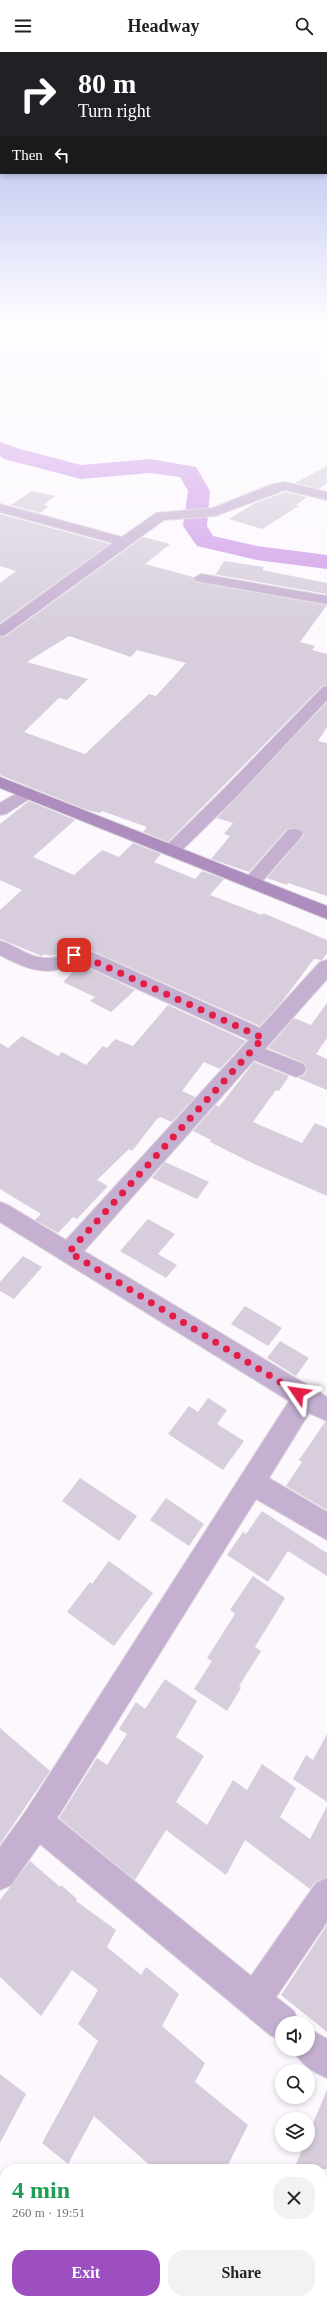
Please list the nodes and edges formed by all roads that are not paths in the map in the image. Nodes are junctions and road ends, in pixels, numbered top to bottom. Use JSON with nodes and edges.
{"nodes":[{"id":1,"x":327,"y":496,"type":"edge"},
{"id":2,"x":0,"y":508,"type":"edge"},
{"id":3,"x":124,"y":542,"type":"junction"},
{"id":4,"x":201,"y":578,"type":"dead end"},
{"id":5,"x":327,"y":600,"type":"edge"},
{"id":6,"x":0,"y":616,"type":"edge"},
{"id":7,"x":15,"y":621,"type":"junction"},
{"id":8,"x":0,"y":632,"type":"edge"},
{"id":9,"x":327,"y":691,"type":"edge"},
{"id":10,"x":0,"y":782,"type":"edge"},
{"id":11,"x":26,"y":793,"type":"junction"},
{"id":12,"x":0,"y":810,"type":"edge"},
{"id":13,"x":294,"y":834,"type":"dead end"},
{"id":14,"x":172,"y":850,"type":"junction"},
{"id":15,"x":252,"y":882,"type":"junction"},
{"id":16,"x":327,"y":913,"type":"edge"},
{"id":17,"x":0,"y":947,"type":"edge"},
{"id":18,"x":327,"y":967,"type":"edge"},
{"id":19,"x":257,"y":1045,"type":"junction"},
{"id":20,"x":296,"y":1069,"type":"dead end"},
{"id":21,"x":0,"y":1211,"type":"edge"},
{"id":22,"x":69,"y":1252,"type":"junction"},
{"id":23,"x":316,"y":1404,"type":"edge"},
{"id":24,"x":252,"y":1482,"type":"junction"},
{"id":25,"x":327,"y":1527,"type":"edge"},
{"id":26,"x":37,"y":1822,"type":"junction"},
{"id":27,"x":0,"y":1874,"type":"edge"},
{"id":28,"x":327,"y":1894,"type":"edge"},
{"id":29,"x":254,"y":2000,"type":"junction"},
{"id":30,"x":275,"y":2017,"type":"edge"},
{"id":31,"x":315,"y":2051,"type":"edge"},
{"id":32,"x":327,"y":2061,"type":"edge"}],
"edges":[{"from":1,"to":3,"type":"street"},
{"from":2,"to":3,"type":"street"},
{"from":3,"to":7,"type":"street"},
{"from":4,"to":5,"type":"street"},
{"from":6,"to":7,"type":"street"},
{"from":7,"to":8,"type":"street"},
{"from":9,"to":14,"type":"street"},
{"from":10,"to":11,"type":"main road"},
{"from":11,"to":12,"type":"street"},
{"from":11,"to":14,"type":"main road"},
{"from":13,"to":15,"type":"street"},
{"from":14,"to":15,"type":"main road"},
{"from":15,"to":16,"type":"main road"},
{"from":17,"to":19,"type":"street"},
{"from":18,"to":19,"type":"street"},
{"from":19,"to":20,"type":"street"},
{"from":19,"to":22,"type":"street"},
{"from":21,"to":22,"type":"street"},
{"from":22,"to":23,"type":"street"},
{"from":23,"to":24,"type":"street"},
{"from":24,"to":25,"type":"street"},
{"from":24,"to":26,"type":"street"},
{"from":26,"to":27,"type":"street"},
{"from":26,"to":29,"type":"street"},
{"from":28,"to":29,"type":"street"},
{"from":29,"to":30,"type":"street"},
{"from":31,"to":32,"type":"street"}]}
